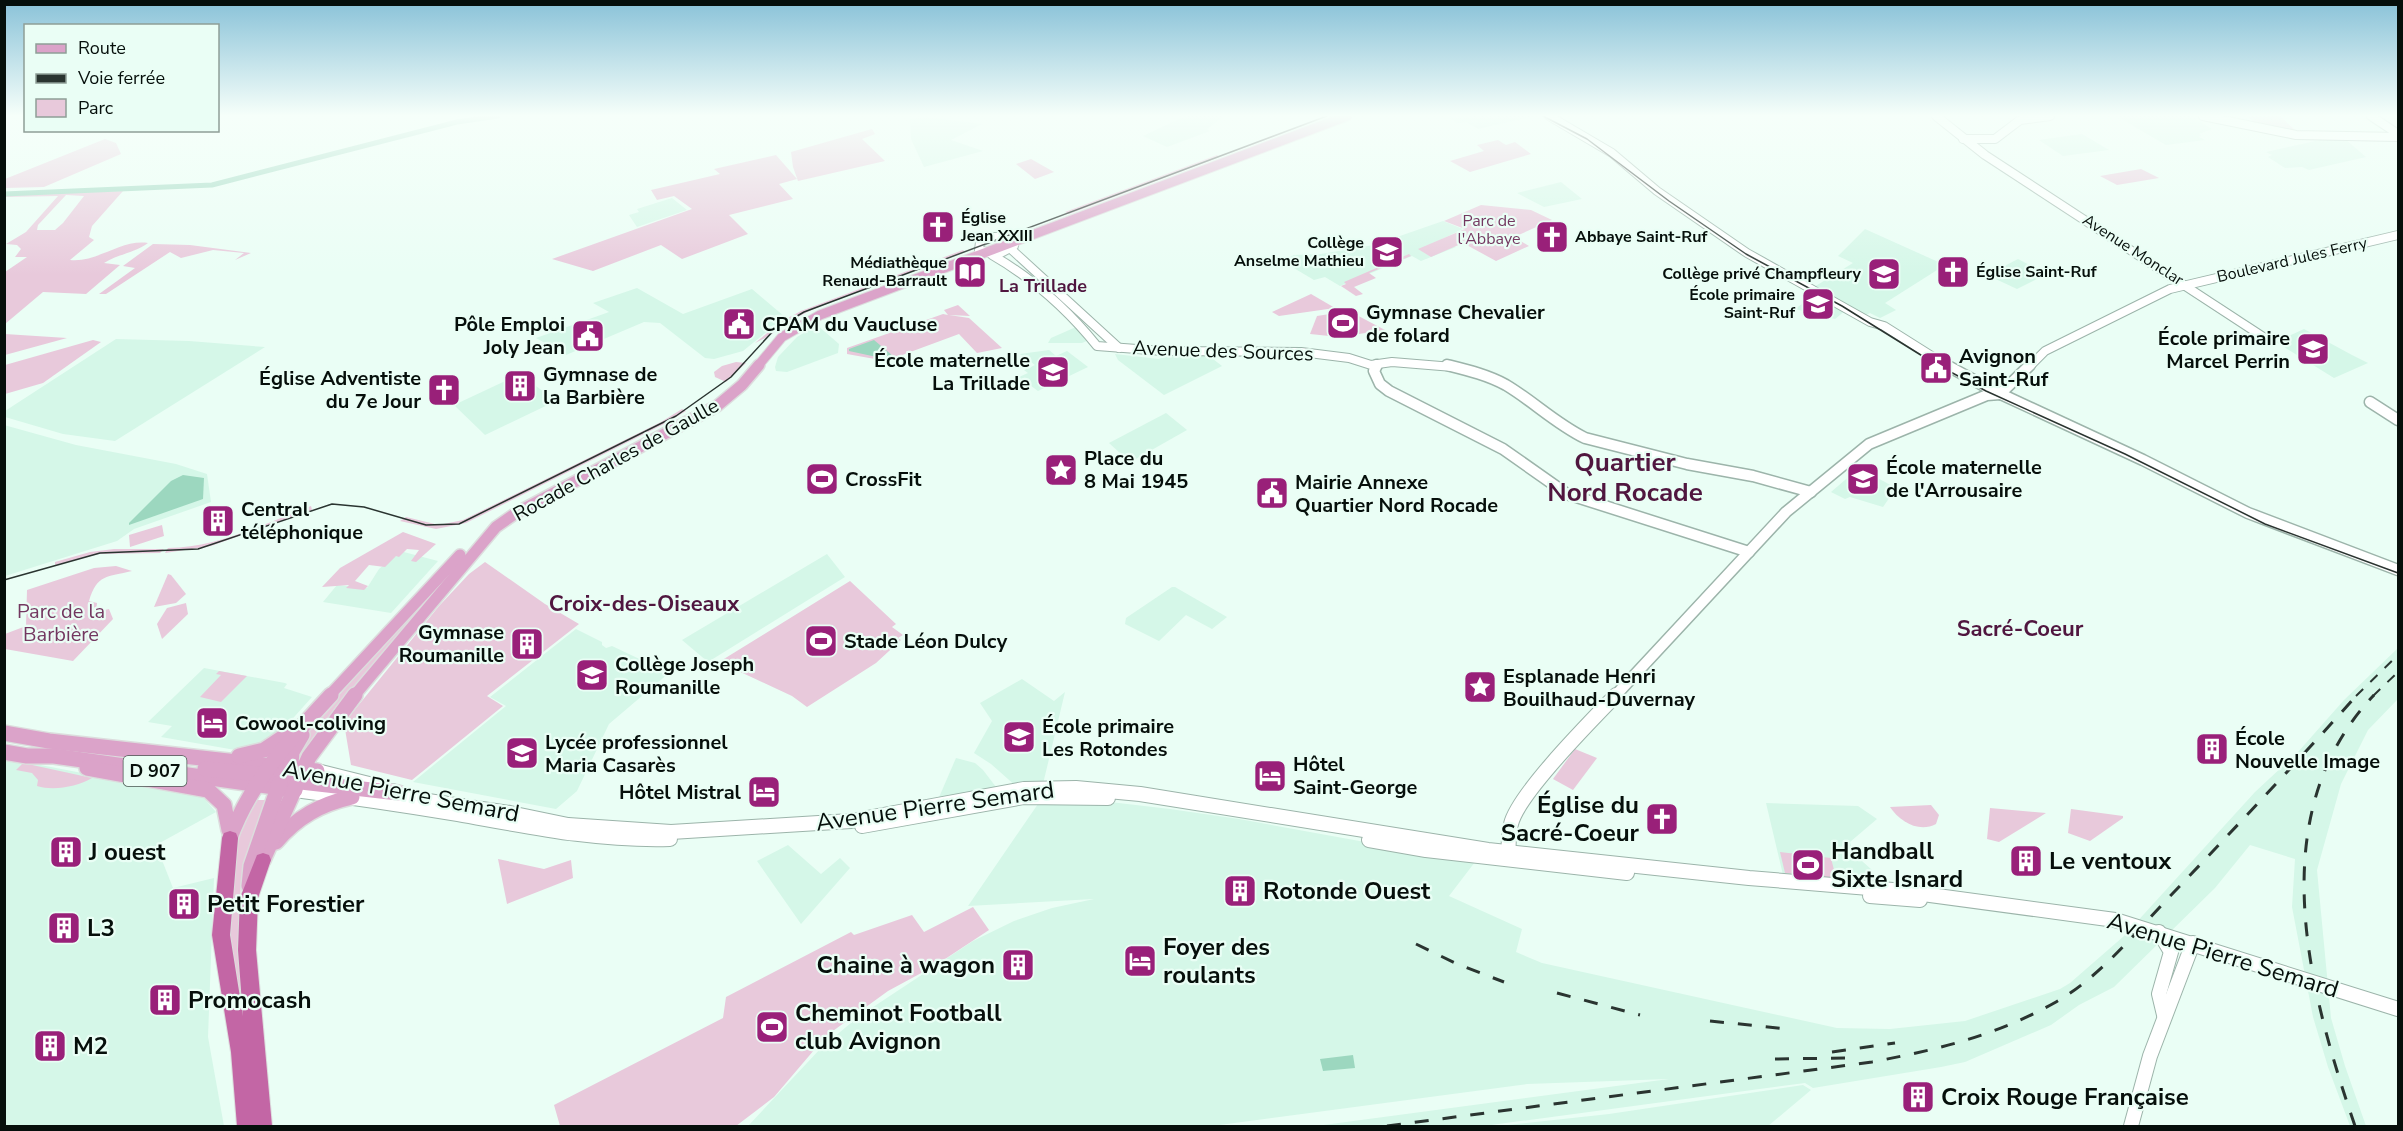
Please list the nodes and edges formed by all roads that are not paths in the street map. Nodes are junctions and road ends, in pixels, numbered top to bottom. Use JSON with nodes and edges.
{"nodes":[{"id":1,"x":1203,"y":169,"type":"edge"},
{"id":2,"x":1209,"y":169,"type":"edge"},
{"id":3,"x":1629,"y":169,"type":"edge"},
{"id":4,"x":2008,"y":169,"type":"edge"},
{"id":5,"x":2398,"y":235,"type":"edge"},
{"id":6,"x":1012,"y":243,"type":"junction"},
{"id":7,"x":985,"y":253,"type":"junction"},
{"id":8,"x":2186,"y":285,"type":"junction"},
{"id":9,"x":812,"y":318,"type":"junction"},
{"id":10,"x":784,"y":342,"type":"dead end"},
{"id":11,"x":1108,"y":342,"type":"junction"},
{"id":12,"x":2271,"y":342,"type":"dead end"},
{"id":13,"x":1376,"y":369,"type":"junction"},
{"id":14,"x":2000,"y":394,"type":"junction"},
{"id":15,"x":2370,"y":402,"type":"dead end"},
{"id":16,"x":720,"y":411,"type":"dead end"},
{"id":17,"x":2398,"y":420,"type":"edge"},
{"id":18,"x":683,"y":426,"type":"junction"},
{"id":19,"x":585,"y":475,"type":"junction"},
{"id":20,"x":1811,"y":492,"type":"junction"},
{"id":21,"x":524,"y":514,"type":"dead end"},
{"id":22,"x":1749,"y":552,"type":"junction"},
{"id":23,"x":2398,"y":570,"type":"edge"},
{"id":24,"x":330,"y":695,"type":"junction"},
{"id":25,"x":4,"y":733,"type":"edge"},
{"id":26,"x":4,"y":752,"type":"edge"},
{"id":27,"x":27,"y":756,"type":"junction"},
{"id":28,"x":225,"y":760,"type":"junction"},
{"id":29,"x":284,"y":777,"type":"junction"},
{"id":30,"x":398,"y":793,"type":"junction"},
{"id":31,"x":352,"y":797,"type":"junction"},
{"id":32,"x":230,"y":838,"type":"junction"},
{"id":33,"x":1509,"y":856,"type":"junction"},
{"id":34,"x":263,"y":860,"type":"junction"},
{"id":35,"x":249,"y":897,"type":"junction"},
{"id":36,"x":2159,"y":932,"type":"junction"},
{"id":37,"x":2189,"y":942,"type":"junction"},
{"id":38,"x":2171,"y":952,"type":"junction"},
{"id":39,"x":2398,"y":1009,"type":"edge"},
{"id":40,"x":2164,"y":1015,"type":"junction"},
{"id":41,"x":247,"y":1126,"type":"edge"},
{"id":42,"x":262,"y":1126,"type":"edge"},
{"id":43,"x":2131,"y":1126,"type":"edge"}],
"edges":[{"from":1,"to":6,"type":"main road","name":"Rocade Charles de Gaulle"},
{"from":2,"to":6,"type":"main road","name":"Rocade Charles de Gaulle"},
{"from":3,"to":14,"type":"street"},
{"from":4,"to":8,"type":"street","name":"Avenue Monclar"},
{"from":5,"to":8,"type":"street","name":"Boulevard Jules Ferry"},
{"from":6,"to":7,"type":"main road","name":"Rocade Charles de Gaulle"},
{"from":6,"to":11,"type":"street"},
{"from":7,"to":9,"type":"main road","name":"Rocade Charles de Gaulle"},
{"from":7,"to":11,"type":"street","name":"Avenue des Sources"},
{"from":7,"to":24,"type":"main road","name":"Rocade Charles de Gaulle"},
{"from":8,"to":12,"type":"street","name":"Avenue Monclar"},
{"from":8,"to":14,"type":"street","name":"Boulevard Jules Ferry"},
{"from":9,"to":10,"type":"main road"},
{"from":9,"to":18,"type":"main road","name":"Rocade Charles de Gaulle"},
{"from":11,"to":13,"type":"street","name":"Avenue des Sources"},
{"from":13,"to":20,"type":"street"},
{"from":13,"to":22,"type":"street"},
{"from":14,"to":20,"type":"street"},
{"from":14,"to":23,"type":"street"},
{"from":15,"to":17,"type":"street"},
{"from":16,"to":18,"type":"main road"},
{"from":18,"to":19,"type":"main road","name":"Rocade Charles de Gaulle"},
{"from":19,"to":21,"type":"main road"},
{"from":19,"to":29,"type":"main road","name":"Rocade Charles de Gaulle"},
{"from":20,"to":22,"type":"street"},
{"from":22,"to":33,"type":"street"},
{"from":24,"to":28,"type":"main road"},
{"from":24,"to":29,"type":"main road","name":"Rocade Charles de Gaulle"},
{"from":24,"to":29,"type":"main road"},
{"from":25,"to":28,"type":"main road","name":"Avenue Pierre Semard","number":"D 907"},
{"from":26,"to":27,"type":"main road","name":"Avenue Pierre Semard","number":"D 907"},
{"from":27,"to":29,"type":"main road","name":"Avenue Pierre Semard","number":"D 907"},
{"from":27,"to":32,"type":"main road"},
{"from":28,"to":29,"type":"main road","name":"Avenue Pierre Semard","number":"D 907"},
{"from":29,"to":30,"type":"main road"},
{"from":29,"to":30,"type":"street","name":"Avenue Pierre Semard"},
{"from":29,"to":31,"type":"street","name":"Avenue Pierre Semard"},
{"from":29,"to":32,"type":"main road","name":"Rocade Charles de Gaulle"},
{"from":29,"to":34,"type":"main road","name":"Rocade Charles de Gaulle"},
{"from":29,"to":35,"type":"main road"},
{"from":30,"to":33,"type":"street","name":"Avenue Pierre Semard"},
{"from":31,"to":33,"type":"street","name":"Avenue Pierre Semard"},
{"from":31,"to":34,"type":"main road"},
{"from":32,"to":41,"type":"highway"},
{"from":33,"to":36,"type":"street","name":"Avenue Pierre Semard"},
{"from":34,"to":35,"type":"highway","name":"Rocade Charles de Gaulle"},
{"from":35,"to":42,"type":"highway","name":"Rocade Charles de Gaulle"},
{"from":36,"to":37,"type":"street","name":"Avenue Pierre Semard"},
{"from":36,"to":38,"type":"street"},
{"from":37,"to":38,"type":"street"},
{"from":37,"to":39,"type":"street","name":"Avenue Pierre Semard"},
{"from":37,"to":40,"type":"street"},
{"from":38,"to":40,"type":"street"},
{"from":40,"to":43,"type":"street"}]}
